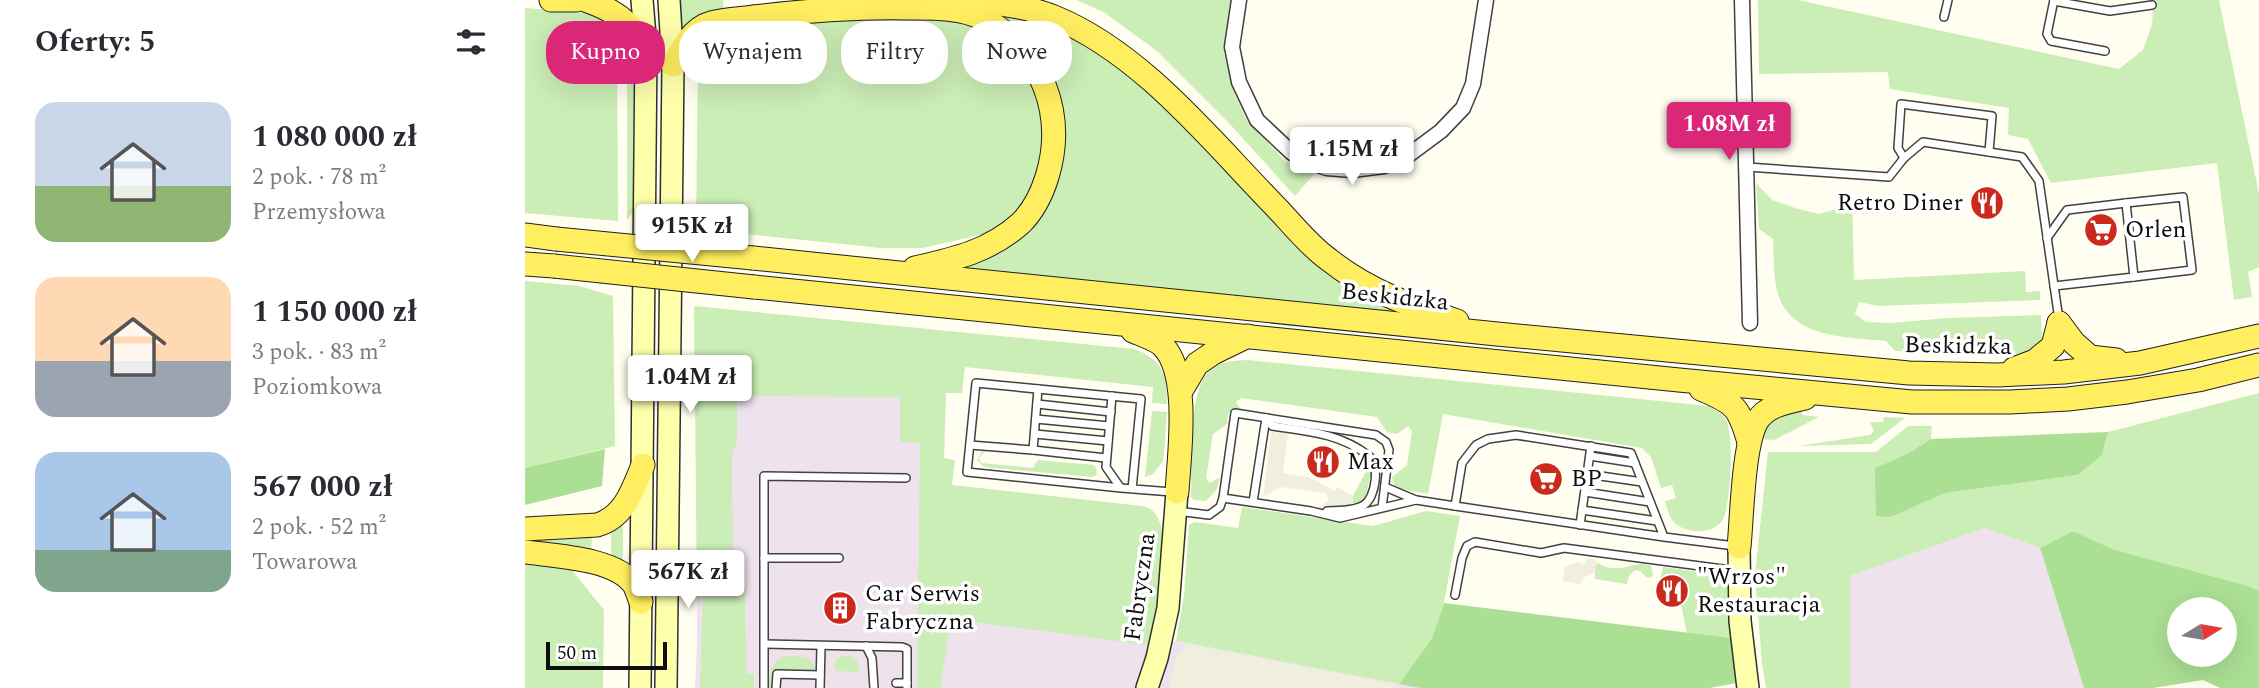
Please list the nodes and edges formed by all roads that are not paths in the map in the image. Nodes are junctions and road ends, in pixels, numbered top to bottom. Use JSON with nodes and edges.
{"nodes":[{"id":1,"x":551,"y":0,"type":"edge"},
{"id":2,"x":576,"y":0,"type":"edge"},
{"id":3,"x":585,"y":0,"type":"edge"},
{"id":4,"x":642,"y":0,"type":"edge"},
{"id":5,"x":669,"y":0,"type":"edge"},
{"id":6,"x":971,"y":0,"type":"edge"},
{"id":7,"x":1238,"y":0,"type":"edge"},
{"id":8,"x":1486,"y":0,"type":"edge"},
{"id":9,"x":1742,"y":0,"type":"edge"},
{"id":10,"x":1948,"y":0,"type":"edge"},
{"id":11,"x":2054,"y":0,"type":"edge"},
{"id":12,"x":2152,"y":5,"type":"dead end"},
{"id":13,"x":1944,"y":17,"type":"dead end"},
{"id":14,"x":626,"y":21,"type":"edge"},
{"id":15,"x":644,"y":21,"type":"edge"},
{"id":16,"x":2105,"y":51,"type":"dead end"},
{"id":17,"x":673,"y":65,"type":"junction"},
{"id":18,"x":646,"y":84,"type":"edge"},
{"id":19,"x":1989,"y":152,"type":"junction"},
{"id":20,"x":1904,"y":158,"type":"junction"},
{"id":21,"x":1747,"y":167,"type":"junction"},
{"id":22,"x":2126,"y":203,"type":"junction"},
{"id":23,"x":525,"y":235,"type":"edge"},
{"id":24,"x":2047,"y":239,"type":"junction"},
{"id":25,"x":525,"y":264,"type":"edge"},
{"id":26,"x":896,"y":272,"type":"junction"},
{"id":27,"x":2134,"y":277,"type":"junction"},
{"id":28,"x":2055,"y":286,"type":"junction"},
{"id":29,"x":1750,"y":323,"type":"dead end"},
{"id":30,"x":2059,"y":323,"type":"junction"},
{"id":31,"x":1118,"y":324,"type":"junction"},
{"id":32,"x":1497,"y":334,"type":"junction"},
{"id":33,"x":1248,"y":336,"type":"junction"},
{"id":34,"x":2259,"y":336,"type":"edge"},
{"id":35,"x":2140,"y":363,"type":"junction"},
{"id":36,"x":2259,"y":365,"type":"edge"},
{"id":37,"x":1997,"y":375,"type":"junction"},
{"id":38,"x":1679,"y":380,"type":"junction"},
{"id":39,"x":1038,"y":389,"type":"junction"},
{"id":40,"x":1181,"y":391,"type":"junction"},
{"id":41,"x":1822,"y":394,"type":"junction"},
{"id":42,"x":1112,"y":396,"type":"junction"},
{"id":43,"x":1037,"y":404,"type":"junction"},
{"id":44,"x":1111,"y":412,"type":"junction"},
{"id":45,"x":1266,"y":418,"type":"junction"},
{"id":46,"x":1036,"y":419,"type":"junction"},
{"id":47,"x":1109,"y":426,"type":"junction"},
{"id":48,"x":1327,"y":431,"type":"junction"},
{"id":49,"x":1035,"y":434,"type":"junction"},
{"id":50,"x":1108,"y":441,"type":"junction"},
{"id":51,"x":1749,"y":442,"type":"junction"},
{"id":52,"x":970,"y":444,"type":"junction"},
{"id":53,"x":1591,"y":446,"type":"junction"},
{"id":54,"x":1033,"y":450,"type":"junction"},
{"id":55,"x":1590,"y":456,"type":"junction"},
{"id":56,"x":1107,"y":458,"type":"junction"},
{"id":57,"x":1635,"y":463,"type":"junction"},
{"id":58,"x":643,"y":466,"type":"junction"},
{"id":59,"x":1587,"y":474,"type":"junction"},
{"id":60,"x":906,"y":478,"type":"dead end"},
{"id":61,"x":1642,"y":482,"type":"junction"},
{"id":62,"x":1385,"y":487,"type":"junction"},
{"id":63,"x":1121,"y":488,"type":"junction"},
{"id":64,"x":1132,"y":489,"type":"junction"},
{"id":65,"x":1585,"y":492,"type":"junction"},
{"id":66,"x":1223,"y":498,"type":"junction"},
{"id":67,"x":1416,"y":500,"type":"junction"},
{"id":68,"x":1177,"y":502,"type":"junction"},
{"id":69,"x":1253,"y":502,"type":"junction"},
{"id":70,"x":1650,"y":502,"type":"junction"},
{"id":71,"x":1455,"y":506,"type":"junction"},
{"id":72,"x":1383,"y":508,"type":"junction"},
{"id":73,"x":1582,"y":510,"type":"junction"},
{"id":74,"x":1311,"y":511,"type":"junction"},
{"id":75,"x":1657,"y":521,"type":"junction"},
{"id":76,"x":1580,"y":525,"type":"junction"},
{"id":77,"x":525,"y":529,"type":"edge"},
{"id":78,"x":1664,"y":537,"type":"junction"},
{"id":79,"x":1739,"y":547,"type":"junction"},
{"id":80,"x":525,"y":552,"type":"edge"},
{"id":81,"x":764,"y":558,"type":"junction"},
{"id":82,"x":839,"y":558,"type":"dead end"},
{"id":83,"x":1738,"y":571,"type":"junction"},
{"id":84,"x":1455,"y":596,"type":"dead end"},
{"id":85,"x":641,"y":602,"type":"junction"},
{"id":86,"x":765,"y":644,"type":"junction"},
{"id":87,"x":821,"y":646,"type":"junction"},
{"id":88,"x":866,"y":646,"type":"junction"},
{"id":89,"x":897,"y":671,"type":"dead end"},
{"id":90,"x":907,"y":671,"type":"junction"},
{"id":91,"x":820,"y":675,"type":"junction"},
{"id":92,"x":896,"y":682,"type":"dead end"},
{"id":93,"x":876,"y":684,"type":"edge"},
{"id":94,"x":907,"y":685,"type":"edge"},
{"id":95,"x":640,"y":688,"type":"edge"},
{"id":96,"x":666,"y":688,"type":"edge"},
{"id":97,"x":764,"y":688,"type":"edge"},
{"id":98,"x":776,"y":688,"type":"edge"},
{"id":99,"x":820,"y":688,"type":"edge"},
{"id":100,"x":1147,"y":688,"type":"edge"},
{"id":101,"x":1748,"y":688,"type":"edge"}],
"edges":[{"from":1,"to":2,"type":"main road"},
{"from":3,"to":14,"type":"main road"},
{"from":4,"to":15,"type":"main road"},
{"from":5,"to":17,"type":"main road"},
{"from":6,"to":32,"type":"main road"},
{"from":7,"to":8,"type":"street"},
{"from":9,"to":21,"type":"street"},
{"from":10,"to":13,"type":"lane"},
{"from":11,"to":12,"type":"lane"},
{"from":11,"to":16,"type":"lane"},
{"from":17,"to":26,"type":"main road"},
{"from":17,"to":96,"type":"main road"},
{"from":18,"to":58,"type":"main road"},
{"from":19,"to":20,"type":"lane"},
{"from":19,"to":20,"type":"lane"},
{"from":19,"to":24,"type":"lane"},
{"from":20,"to":21,"type":"lane"},
{"from":21,"to":29,"type":"street"},
{"from":22,"to":24,"type":"lane"},
{"from":22,"to":27,"type":"lane"},
{"from":22,"to":27,"type":"lane"},
{"from":23,"to":26,"type":"main road","name":"Beskidzka","bridge":true},
{"from":24,"to":28,"type":"lane"},
{"from":25,"to":31,"type":"main road","bridge":true},
{"from":26,"to":32,"type":"main road","name":"Beskidzka"},
{"from":27,"to":28,"type":"lane"},
{"from":28,"to":30,"type":"lane"},
{"from":30,"to":35,"type":"main road"},
{"from":30,"to":37,"type":"main road"},
{"from":31,"to":33,"type":"main road"},
{"from":31,"to":40,"type":"main road"},
{"from":32,"to":37,"type":"main road","name":"Beskidzka"},
{"from":33,"to":38,"type":"main road"},
{"from":33,"to":40,"type":"main road"},
{"from":34,"to":35,"type":"main road","name":"Beskidzka"},
{"from":35,"to":37,"type":"main road","name":"Beskidzka"},
{"from":36,"to":41,"type":"main road"},
{"from":38,"to":41,"type":"main road"},
{"from":38,"to":51,"type":"main road"},
{"from":39,"to":42,"type":"lane"},
{"from":39,"to":43,"type":"lane"},
{"from":39,"to":52,"type":"lane"},
{"from":40,"to":68,"type":"main road"},
{"from":41,"to":51,"type":"main road"},
{"from":42,"to":44,"type":"lane"},
{"from":42,"to":64,"type":"lane"},
{"from":43,"to":44,"type":"lane"},
{"from":43,"to":46,"type":"lane"},
{"from":44,"to":47,"type":"lane"},
{"from":45,"to":48,"type":"lane"},
{"from":45,"to":66,"type":"lane"},
{"from":45,"to":69,"type":"lane"},
{"from":46,"to":47,"type":"lane"},
{"from":46,"to":49,"type":"lane"},
{"from":47,"to":50,"type":"lane"},
{"from":48,"to":62,"type":"lane"},
{"from":48,"to":74,"type":"lane"},
{"from":49,"to":50,"type":"lane"},
{"from":49,"to":54,"type":"lane"},
{"from":50,"to":56,"type":"lane"},
{"from":51,"to":79,"type":"main road"},
{"from":52,"to":54,"type":"lane"},
{"from":52,"to":63,"type":"lane"},
{"from":53,"to":55,"type":"lane"},
{"from":53,"to":57,"type":"lane"},
{"from":53,"to":71,"type":"lane"},
{"from":54,"to":56,"type":"lane"},
{"from":55,"to":57,"type":"lane"},
{"from":55,"to":59,"type":"lane"},
{"from":56,"to":63,"type":"lane"},
{"from":57,"to":61,"type":"lane"},
{"from":58,"to":77,"type":"main road"},
{"from":58,"to":85,"type":"main road"},
{"from":59,"to":61,"type":"lane"},
{"from":59,"to":65,"type":"lane"},
{"from":60,"to":81,"type":"lane"},
{"from":61,"to":70,"type":"lane"},
{"from":62,"to":67,"type":"lane"},
{"from":62,"to":72,"type":"lane"},
{"from":63,"to":64,"type":"lane"},
{"from":64,"to":68,"type":"lane"},
{"from":65,"to":70,"type":"lane"},
{"from":65,"to":73,"type":"lane"},
{"from":66,"to":68,"type":"lane"},
{"from":66,"to":69,"type":"lane"},
{"from":67,"to":71,"type":"lane"},
{"from":67,"to":72,"type":"lane"},
{"from":68,"to":100,"type":"main road","name":"Fabryczna"},
{"from":69,"to":74,"type":"lane"},
{"from":70,"to":75,"type":"lane"},
{"from":71,"to":76,"type":"lane"},
{"from":72,"to":74,"type":"lane"},
{"from":73,"to":75,"type":"lane"},
{"from":73,"to":76,"type":"lane"},
{"from":75,"to":78,"type":"lane"},
{"from":76,"to":78,"type":"lane"},
{"from":78,"to":79,"type":"lane"},
{"from":79,"to":83,"type":"main road"},
{"from":80,"to":85,"type":"main road"},
{"from":81,"to":82,"type":"lane"},
{"from":81,"to":86,"type":"lane"},
{"from":83,"to":84,"type":"lane"},
{"from":83,"to":101,"type":"main road"},
{"from":85,"to":95,"type":"main road"},
{"from":86,"to":87,"type":"lane"},
{"from":86,"to":97,"type":"lane"},
{"from":87,"to":88,"type":"lane"},
{"from":87,"to":91,"type":"lane"},
{"from":88,"to":90,"type":"lane"},
{"from":88,"to":93,"type":"lane"},
{"from":89,"to":90,"type":"lane"},
{"from":90,"to":94,"type":"lane"},
{"from":91,"to":98,"type":"lane"},
{"from":91,"to":99,"type":"lane"},
{"from":92,"to":94,"type":"lane"}]}
